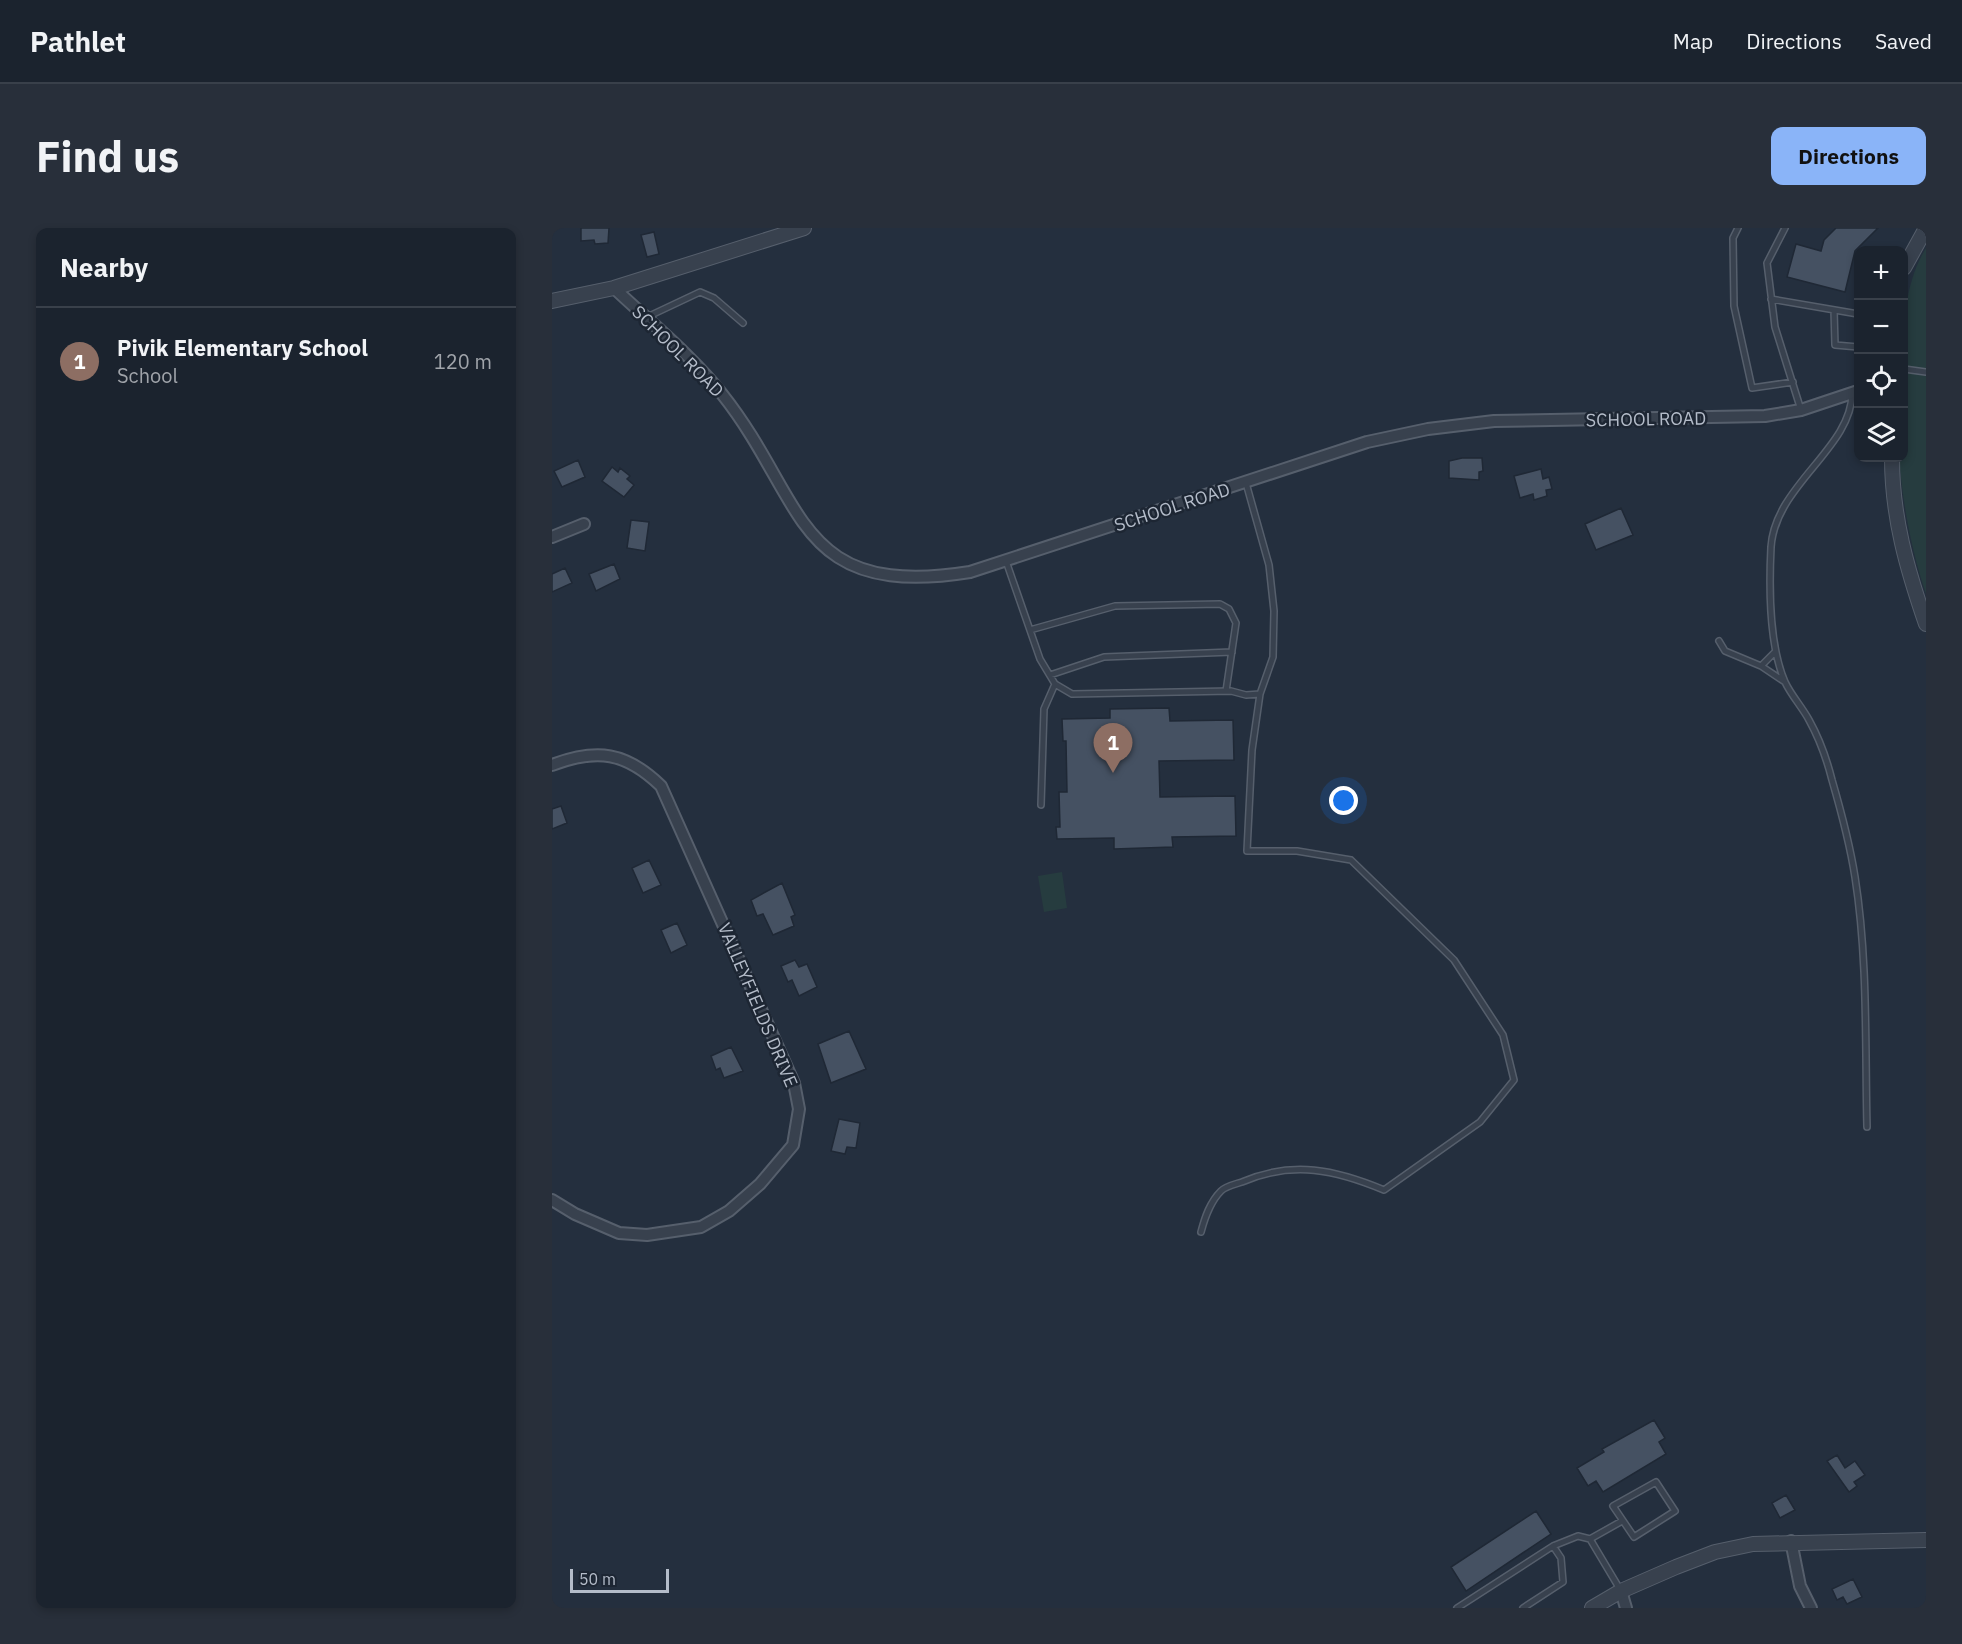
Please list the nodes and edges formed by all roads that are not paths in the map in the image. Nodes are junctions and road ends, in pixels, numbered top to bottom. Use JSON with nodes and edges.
{"nodes":[{"id":1,"x":804,"y":228,"type":"edge"},
{"id":2,"x":1738,"y":228,"type":"edge"},
{"id":3,"x":1785,"y":228,"type":"edge"},
{"id":4,"x":1926,"y":228,"type":"edge"},
{"id":5,"x":1908,"y":261,"type":"edge"},
{"id":6,"x":615,"y":288,"type":"junction"},
{"id":7,"x":1771,"y":299,"type":"junction"},
{"id":8,"x":552,"y":301,"type":"edge"},
{"id":9,"x":1834,"y":310,"type":"junction"},
{"id":10,"x":1854,"y":313,"type":"edge"},
{"id":11,"x":645,"y":318,"type":"junction"},
{"id":12,"x":742,"y":323,"type":"dead end"},
{"id":13,"x":1854,"y":347,"type":"edge"},
{"id":14,"x":1908,"y":370,"type":"edge"},
{"id":15,"x":1926,"y":372,"type":"edge"},
{"id":16,"x":1792,"y":382,"type":"junction"},
{"id":17,"x":1854,"y":392,"type":"edge"},
{"id":18,"x":1854,"y":396,"type":"edge"},
{"id":19,"x":1802,"y":410,"type":"junction"},
{"id":20,"x":1892,"y":462,"type":"edge"},
{"id":21,"x":1246,"y":483,"type":"junction"},
{"id":22,"x":584,"y":524,"type":"dead end"},
{"id":23,"x":552,"y":537,"type":"edge"},
{"id":24,"x":1006,"y":561,"type":"junction"},
{"id":25,"x":1926,"y":624,"type":"edge"},
{"id":26,"x":1030,"y":630,"type":"junction"},
{"id":27,"x":1719,"y":641,"type":"dead end"},
{"id":28,"x":1232,"y":652,"type":"junction"},
{"id":29,"x":1775,"y":652,"type":"junction"},
{"id":30,"x":1761,"y":666,"type":"junction"},
{"id":31,"x":1050,"y":675,"type":"junction"},
{"id":32,"x":1786,"y":683,"type":"junction"},
{"id":33,"x":1055,"y":684,"type":"junction"},
{"id":34,"x":1226,"y":692,"type":"junction"},
{"id":35,"x":1260,"y":694,"type":"junction"},
{"id":36,"x":552,"y":765,"type":"edge"},
{"id":37,"x":1041,"y":805,"type":"dead end"},
{"id":38,"x":1867,"y":1127,"type":"dead end"},
{"id":39,"x":552,"y":1200,"type":"edge"},
{"id":40,"x":1201,"y":1232,"type":"dead end"},
{"id":41,"x":1622,"y":1521,"type":"junction"},
{"id":42,"x":1590,"y":1539,"type":"junction"},
{"id":43,"x":1926,"y":1540,"type":"edge"},
{"id":44,"x":1791,"y":1541,"type":"junction"},
{"id":45,"x":1553,"y":1546,"type":"junction"},
{"id":46,"x":1621,"y":1591,"type":"junction"},
{"id":47,"x":1457,"y":1608,"type":"edge"},
{"id":48,"x":1523,"y":1608,"type":"edge"},
{"id":49,"x":1592,"y":1608,"type":"edge"},
{"id":50,"x":1626,"y":1608,"type":"edge"},
{"id":51,"x":1811,"y":1608,"type":"edge"}],
"edges":[{"from":1,"to":6,"type":"street"},
{"from":2,"to":16,"type":"lane"},
{"from":3,"to":7,"type":"lane"},
{"from":4,"to":5,"type":"street"},
{"from":6,"to":8,"type":"street"},
{"from":6,"to":11,"type":"street","name":"SCHOOL ROAD"},
{"from":7,"to":9,"type":"lane"},
{"from":7,"to":16,"type":"lane"},
{"from":9,"to":10,"type":"lane"},
{"from":9,"to":13,"type":"lane"},
{"from":11,"to":12,"type":"lane"},
{"from":11,"to":24,"type":"street","name":"SCHOOL ROAD"},
{"from":14,"to":15,"type":"lane"},
{"from":16,"to":19,"type":"lane"},
{"from":17,"to":19,"type":"street","name":"SCHOOL ROAD"},
{"from":18,"to":29,"type":"lane"},
{"from":19,"to":21,"type":"street","name":"SCHOOL ROAD"},
{"from":20,"to":25,"type":"street"},
{"from":21,"to":24,"type":"street","name":"SCHOOL ROAD"},
{"from":21,"to":35,"type":"lane"},
{"from":22,"to":23,"type":"street"},
{"from":24,"to":26,"type":"lane"},
{"from":26,"to":28,"type":"lane"},
{"from":26,"to":31,"type":"lane"},
{"from":27,"to":30,"type":"lane"},
{"from":28,"to":31,"type":"lane"},
{"from":28,"to":34,"type":"lane"},
{"from":29,"to":30,"type":"lane"},
{"from":29,"to":32,"type":"lane"},
{"from":30,"to":32,"type":"lane"},
{"from":31,"to":33,"type":"lane"},
{"from":32,"to":38,"type":"lane"},
{"from":33,"to":34,"type":"lane"},
{"from":33,"to":37,"type":"lane"},
{"from":34,"to":35,"type":"lane"},
{"from":35,"to":40,"type":"lane"},
{"from":36,"to":39,"type":"street","name":"VALLEYFIELDS DRIVE"},
{"from":41,"to":41,"type":"lane"},
{"from":41,"to":42,"type":"lane"},
{"from":42,"to":45,"type":"lane"},
{"from":42,"to":46,"type":"lane"},
{"from":43,"to":44,"type":"street"},
{"from":44,"to":46,"type":"street"},
{"from":44,"to":51,"type":"street"},
{"from":45,"to":47,"type":"lane"},
{"from":45,"to":48,"type":"lane"},
{"from":46,"to":49,"type":"street"},
{"from":46,"to":50,"type":"street"}]}
